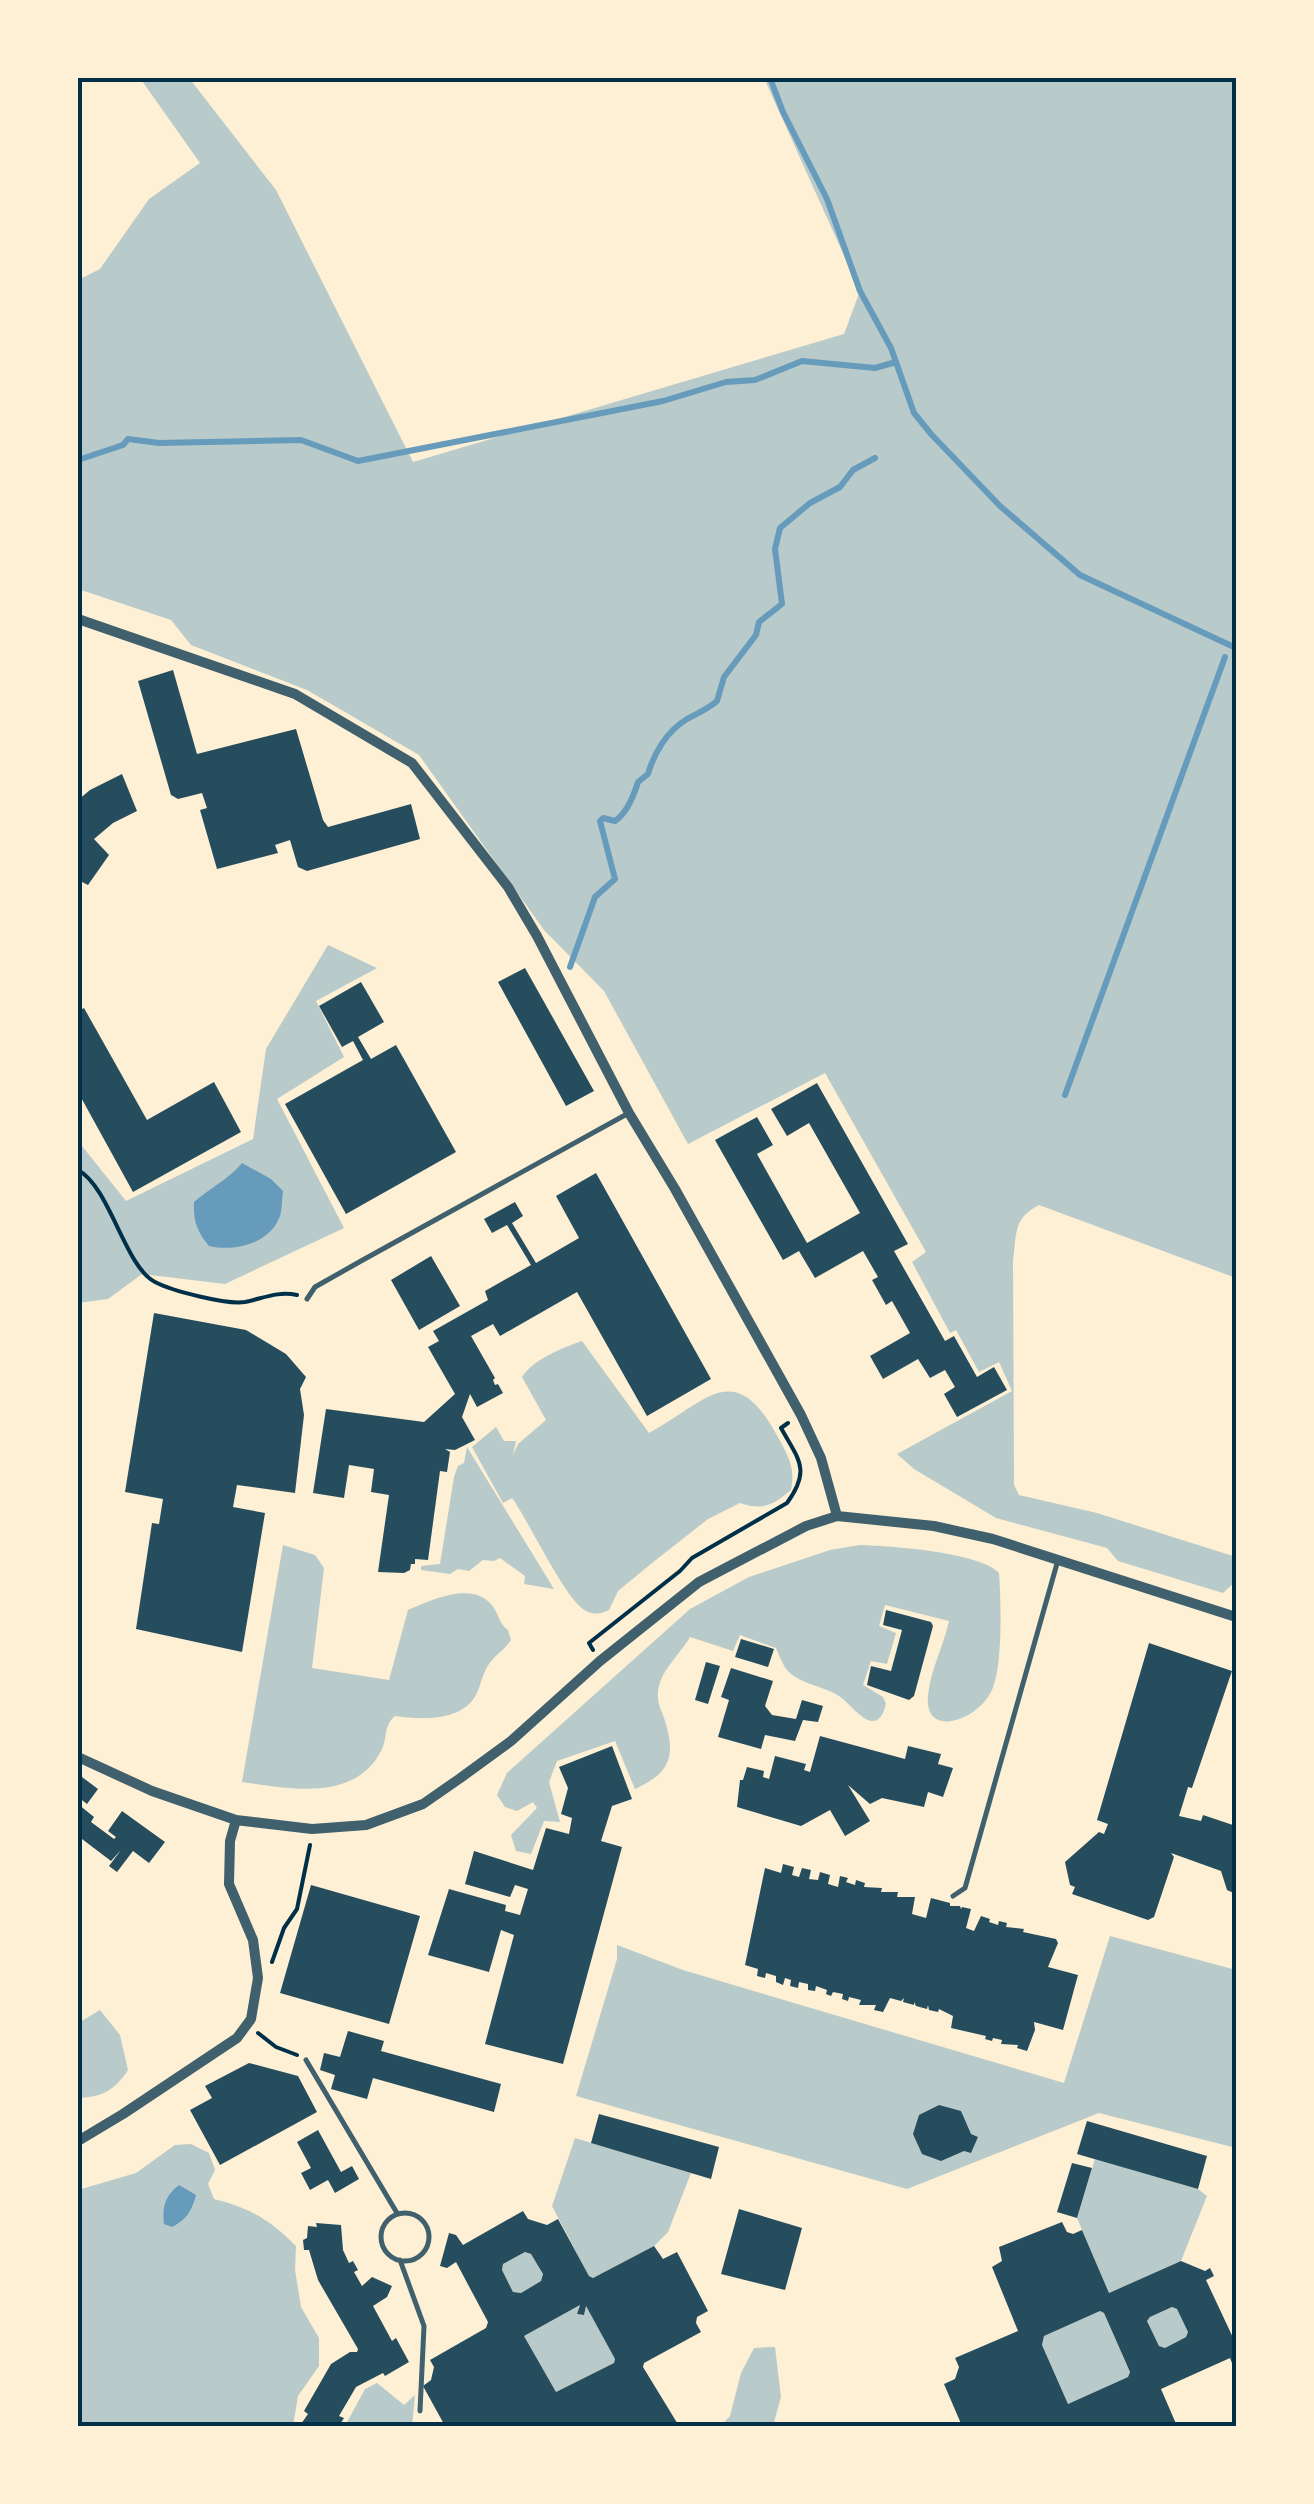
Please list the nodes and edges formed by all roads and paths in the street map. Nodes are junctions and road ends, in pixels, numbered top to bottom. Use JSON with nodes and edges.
{"nodes":[{"id":1,"x":78,"y":619,"type":"edge"},
{"id":2,"x":629,"y":1113,"type":"junction"},
{"id":3,"x":78,"y":1170,"type":"edge"},
{"id":4,"x":306,"y":1300,"type":"joint"},
{"id":5,"x":800,"y":1415,"type":"junction"},
{"id":6,"x":837,"y":1516,"type":"junction"},
{"id":7,"x":1058,"y":1560,"type":"junction"},
{"id":8,"x":1236,"y":1618,"type":"edge"},
{"id":9,"x":600,"y":1662,"type":"junction"},
{"id":10,"x":78,"y":1757,"type":"edge"},
{"id":11,"x":236,"y":1820,"type":"junction"},
{"id":12,"x":310,"y":1845,"type":"dead end"},
{"id":13,"x":954,"y":1896,"type":"dead end"},
{"id":14,"x":270,"y":1973,"type":"dead end"},
{"id":15,"x":256,"y":2031,"type":"dead end"},
{"id":16,"x":306,"y":2060,"type":"joint"},
{"id":17,"x":78,"y":2141,"type":"edge"},
{"id":18,"x":397,"y":2214,"type":"junction"},
{"id":19,"x":400,"y":2260,"type":"junction"},
{"id":20,"x":420,"y":2411,"type":"dead end"}],
"edges":[{"from":1,"to":2,"type":"street"},
{"from":2,"to":4,"type":"lane"},
{"from":2,"to":5,"type":"street"},
{"from":3,"to":4,"type":"path"},
{"from":5,"to":6,"type":"street"},
{"from":5,"to":9,"type":"path"},
{"from":6,"to":7,"type":"street"},
{"from":6,"to":9,"type":"street"},
{"from":7,"to":8,"type":"street"},
{"from":7,"to":13,"type":"lane"},
{"from":9,"to":11,"type":"street"},
{"from":10,"to":11,"type":"street"},
{"from":11,"to":17,"type":"street"},
{"from":12,"to":14,"type":"path"},
{"from":15,"to":16,"type":"path"},
{"from":16,"to":18,"type":"lane"},
{"from":18,"to":19,"type":"lane"},
{"from":18,"to":19,"type":"lane"},
{"from":19,"to":20,"type":"lane"}]}
